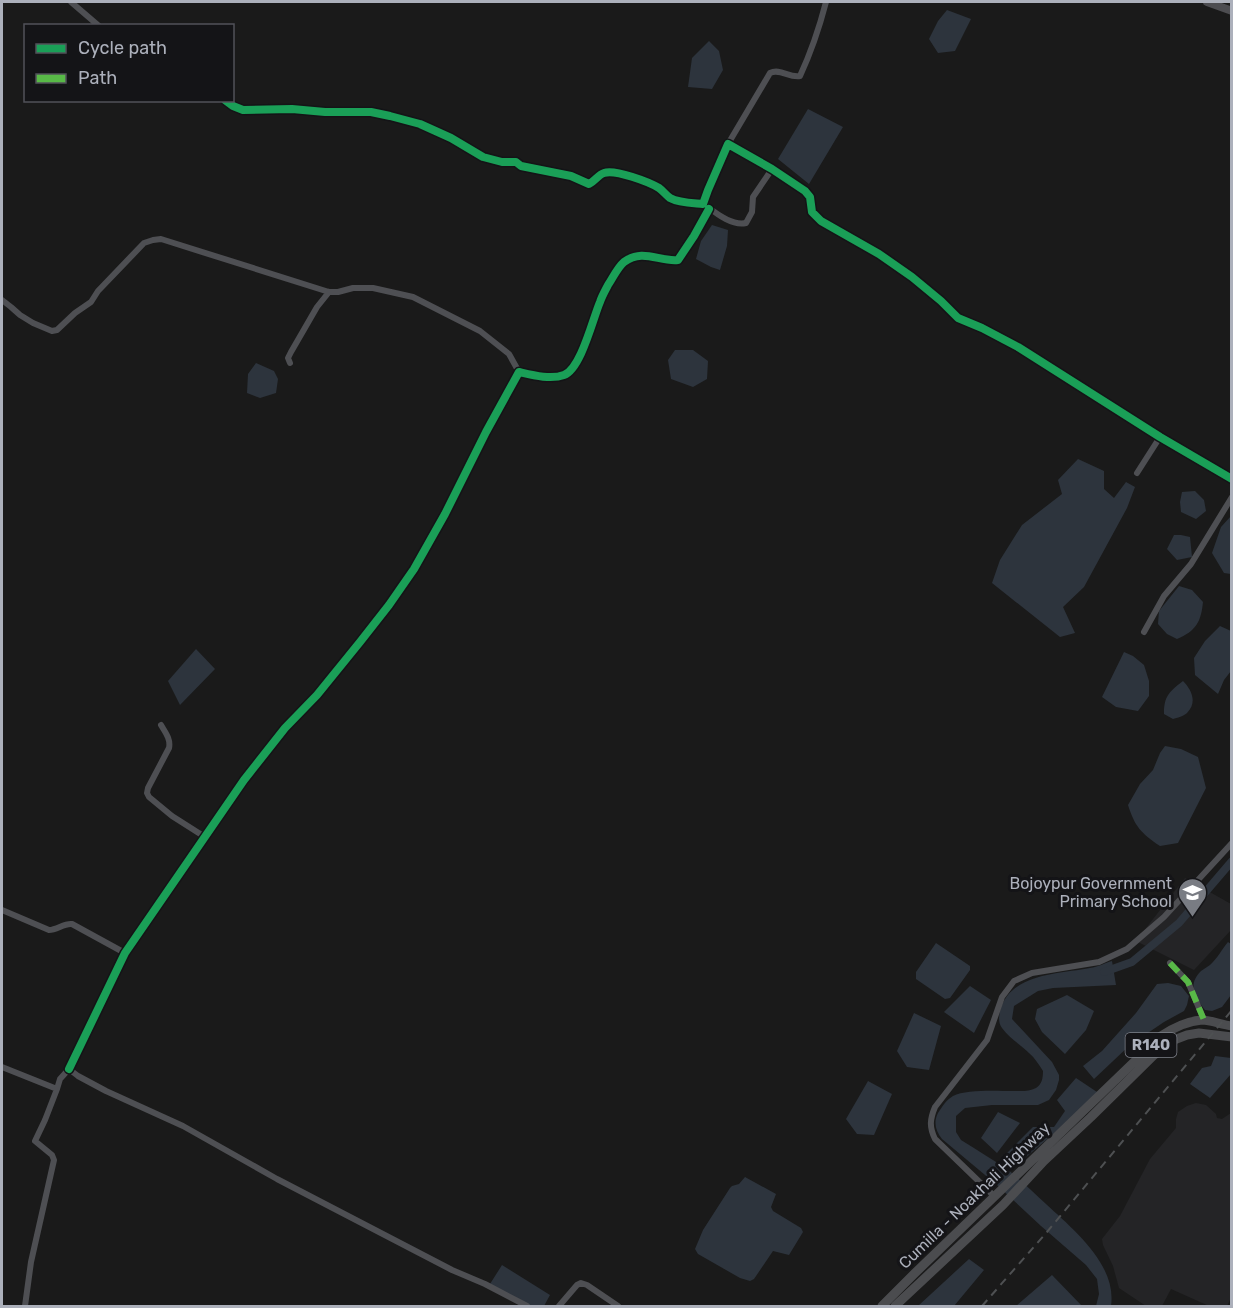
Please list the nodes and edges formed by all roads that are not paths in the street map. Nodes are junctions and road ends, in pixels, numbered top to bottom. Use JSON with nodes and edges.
{"nodes":[{"id":1,"x":71,"y":2,"type":"edge"},
{"id":2,"x":826,"y":2,"type":"edge"},
{"id":3,"x":1208,"y":2,"type":"edge"},
{"id":4,"x":1232,"y":11,"type":"edge"},
{"id":5,"x":97,"y":24,"type":"edge"},
{"id":6,"x":228,"y":102,"type":"edge"},
{"id":7,"x":728,"y":144,"type":"junction"},
{"id":8,"x":772,"y":169,"type":"junction"},
{"id":9,"x":706,"y":206,"type":"junction"},
{"id":10,"x":329,"y":292,"type":"junction"},
{"id":11,"x":2,"y":300,"type":"edge"},
{"id":12,"x":290,"y":363,"type":"dead end"},
{"id":13,"x":519,"y":372,"type":"junction"},
{"id":14,"x":1160,"y":437,"type":"junction"},
{"id":15,"x":1137,"y":473,"type":"dead end"},
{"id":16,"x":1232,"y":479,"type":"edge"},
{"id":17,"x":1232,"y":497,"type":"edge"},
{"id":18,"x":1144,"y":632,"type":"dead end"},
{"id":19,"x":161,"y":725,"type":"dead end"},
{"id":20,"x":205,"y":837,"type":"junction"},
{"id":21,"x":1232,"y":843,"type":"edge"},
{"id":22,"x":2,"y":910,"type":"edge"},
{"id":23,"x":125,"y":953,"type":"junction"},
{"id":24,"x":1170,"y":963,"type":"dead end"},
{"id":25,"x":1204,"y":1020,"type":"junction"},
{"id":26,"x":1232,"y":1026,"type":"edge"},
{"id":27,"x":1232,"y":1037,"type":"edge"},
{"id":28,"x":2,"y":1067,"type":"edge"},
{"id":29,"x":69,"y":1069,"type":"junction"},
{"id":30,"x":57,"y":1089,"type":"junction"},
{"id":31,"x":1041,"y":1158,"type":"junction"},
{"id":32,"x":994,"y":1196,"type":"junction"},
{"id":33,"x":25,"y":1306,"type":"edge"},
{"id":34,"x":527,"y":1306,"type":"edge"},
{"id":35,"x":559,"y":1306,"type":"edge"},
{"id":36,"x":618,"y":1306,"type":"edge"},
{"id":37,"x":882,"y":1306,"type":"edge"},
{"id":38,"x":895,"y":1306,"type":"edge"}],
"edges":[{"from":1,"to":5,"type":"street"},
{"from":2,"to":7,"type":"street"},
{"from":3,"to":4,"type":"main road"},
{"from":6,"to":9,"type":"street"},
{"from":7,"to":8,"type":"street"},
{"from":7,"to":9,"type":"street"},
{"from":8,"to":9,"type":"street"},
{"from":8,"to":14,"type":"street"},
{"from":9,"to":13,"type":"street"},
{"from":10,"to":11,"type":"street"},
{"from":10,"to":12,"type":"street"},
{"from":10,"to":13,"type":"street"},
{"from":13,"to":20,"type":"street"},
{"from":14,"to":15,"type":"street"},
{"from":14,"to":16,"type":"street"},
{"from":17,"to":18,"type":"street"},
{"from":19,"to":20,"type":"street"},
{"from":20,"to":23,"type":"street"},
{"from":21,"to":32,"type":"street"},
{"from":22,"to":23,"type":"street"},
{"from":23,"to":29,"type":"street"},
{"from":24,"to":25,"type":"street"},
{"from":25,"to":26,"type":"main road","number":"R140"},
{"from":25,"to":31,"type":"main road","name":"Cumilla - Noakhali Highway","number":"R140"},
{"from":27,"to":31,"type":"main road","name":"Cumilla - Noakhali Highway","number":"R140"},
{"from":28,"to":30,"type":"street"},
{"from":29,"to":30,"type":"street"},
{"from":29,"to":34,"type":"street"},
{"from":30,"to":33,"type":"street"},
{"from":31,"to":32,"type":"main road","name":"Cumilla - Noakhali Highway","number":"R140"},
{"from":31,"to":38,"type":"main road","name":"Cumilla - Noakhali Highway","number":"R140"},
{"from":32,"to":37,"type":"main road","name":"Cumilla - Noakhali Highway","number":"R140"},
{"from":35,"to":36,"type":"street"}]}
